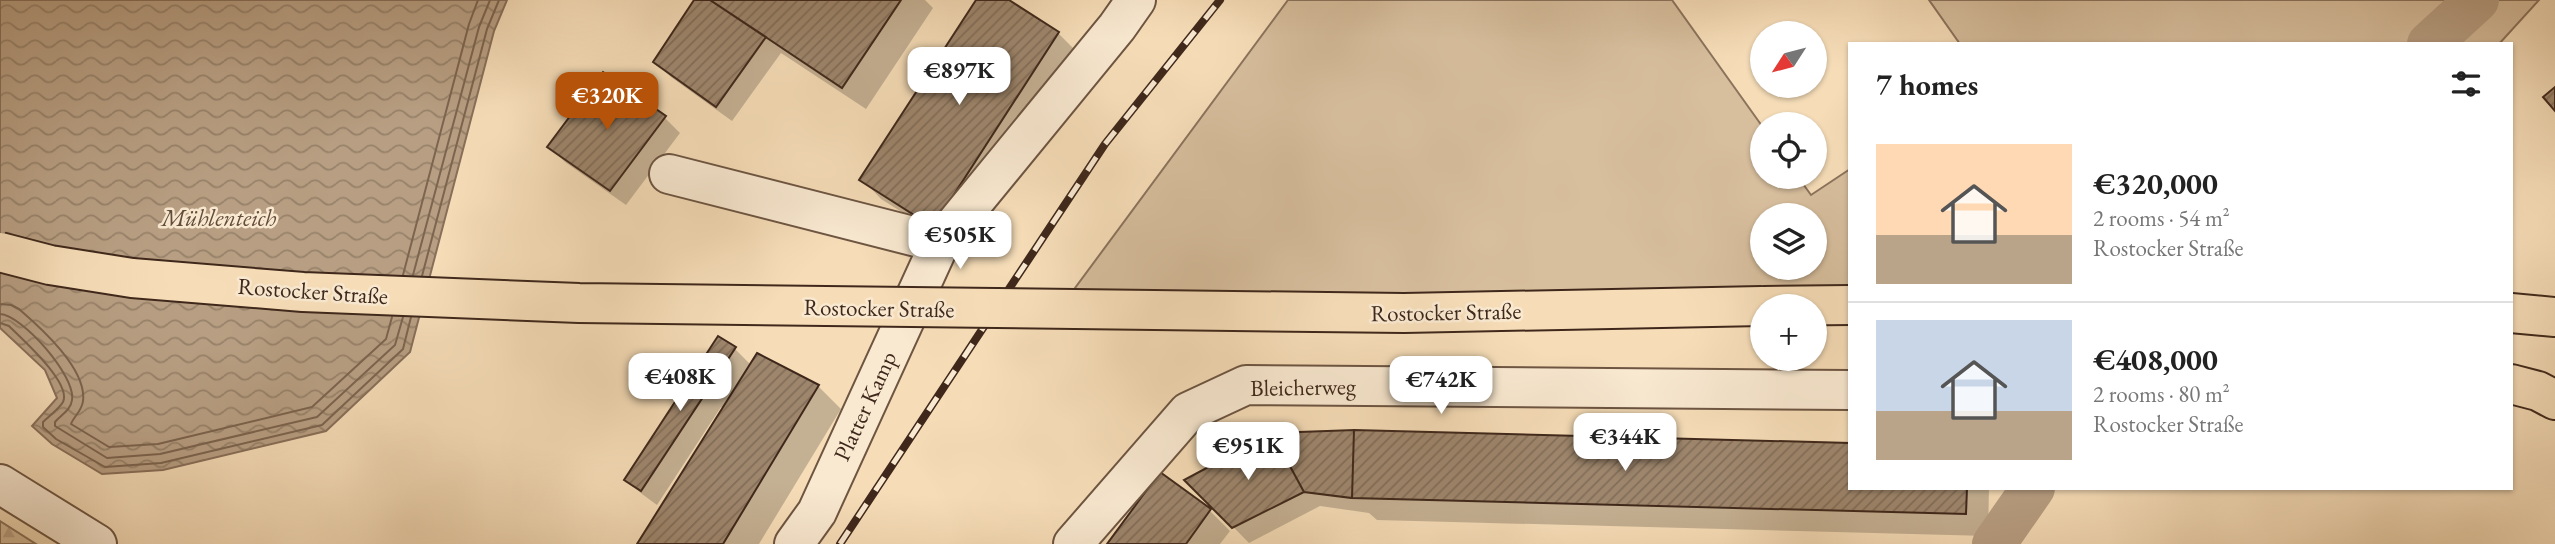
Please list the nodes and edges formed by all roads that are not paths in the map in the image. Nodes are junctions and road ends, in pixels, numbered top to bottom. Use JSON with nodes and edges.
{"nodes":[{"id":1,"x":1136,"y":0,"type":"edge"},
{"id":2,"x":669,"y":174,"type":"dead end"},
{"id":3,"x":940,"y":243,"type":"junction"},
{"id":4,"x":0,"y":252,"type":"edge"},
{"id":5,"x":1827,"y":305,"type":"edge"},
{"id":6,"x":1848,"y":305,"type":"edge"},
{"id":7,"x":1750,"y":306,"type":"edge"},
{"id":8,"x":2513,"y":313,"type":"edge"},
{"id":9,"x":2555,"y":317,"type":"edge"},
{"id":10,"x":2513,"y":385,"type":"edge"},
{"id":11,"x":1848,"y":390,"type":"edge"},
{"id":12,"x":2555,"y":400,"type":"edge"},
{"id":13,"x":0,"y":484,"type":"edge"},
{"id":14,"x":97,"y":544,"type":"edge"},
{"id":15,"x":794,"y":544,"type":"edge"},
{"id":16,"x":1073,"y":544,"type":"edge"}],
"edges":[{"from":1,"to":3,"type":"street","name":"Platter Kamp"},
{"from":2,"to":3,"type":"street"},
{"from":3,"to":15,"type":"street","name":"Platter Kamp"},
{"from":4,"to":7,"type":"main road","name":"Rostocker Straße","bridge":true},
{"from":5,"to":6,"type":"main road","name":"Rostocker Straße"},
{"from":8,"to":9,"type":"main road"},
{"from":10,"to":12,"type":"main road"},
{"from":11,"to":16,"type":"street","name":"Bleicherweg"},
{"from":13,"to":14,"type":"street"}]}
